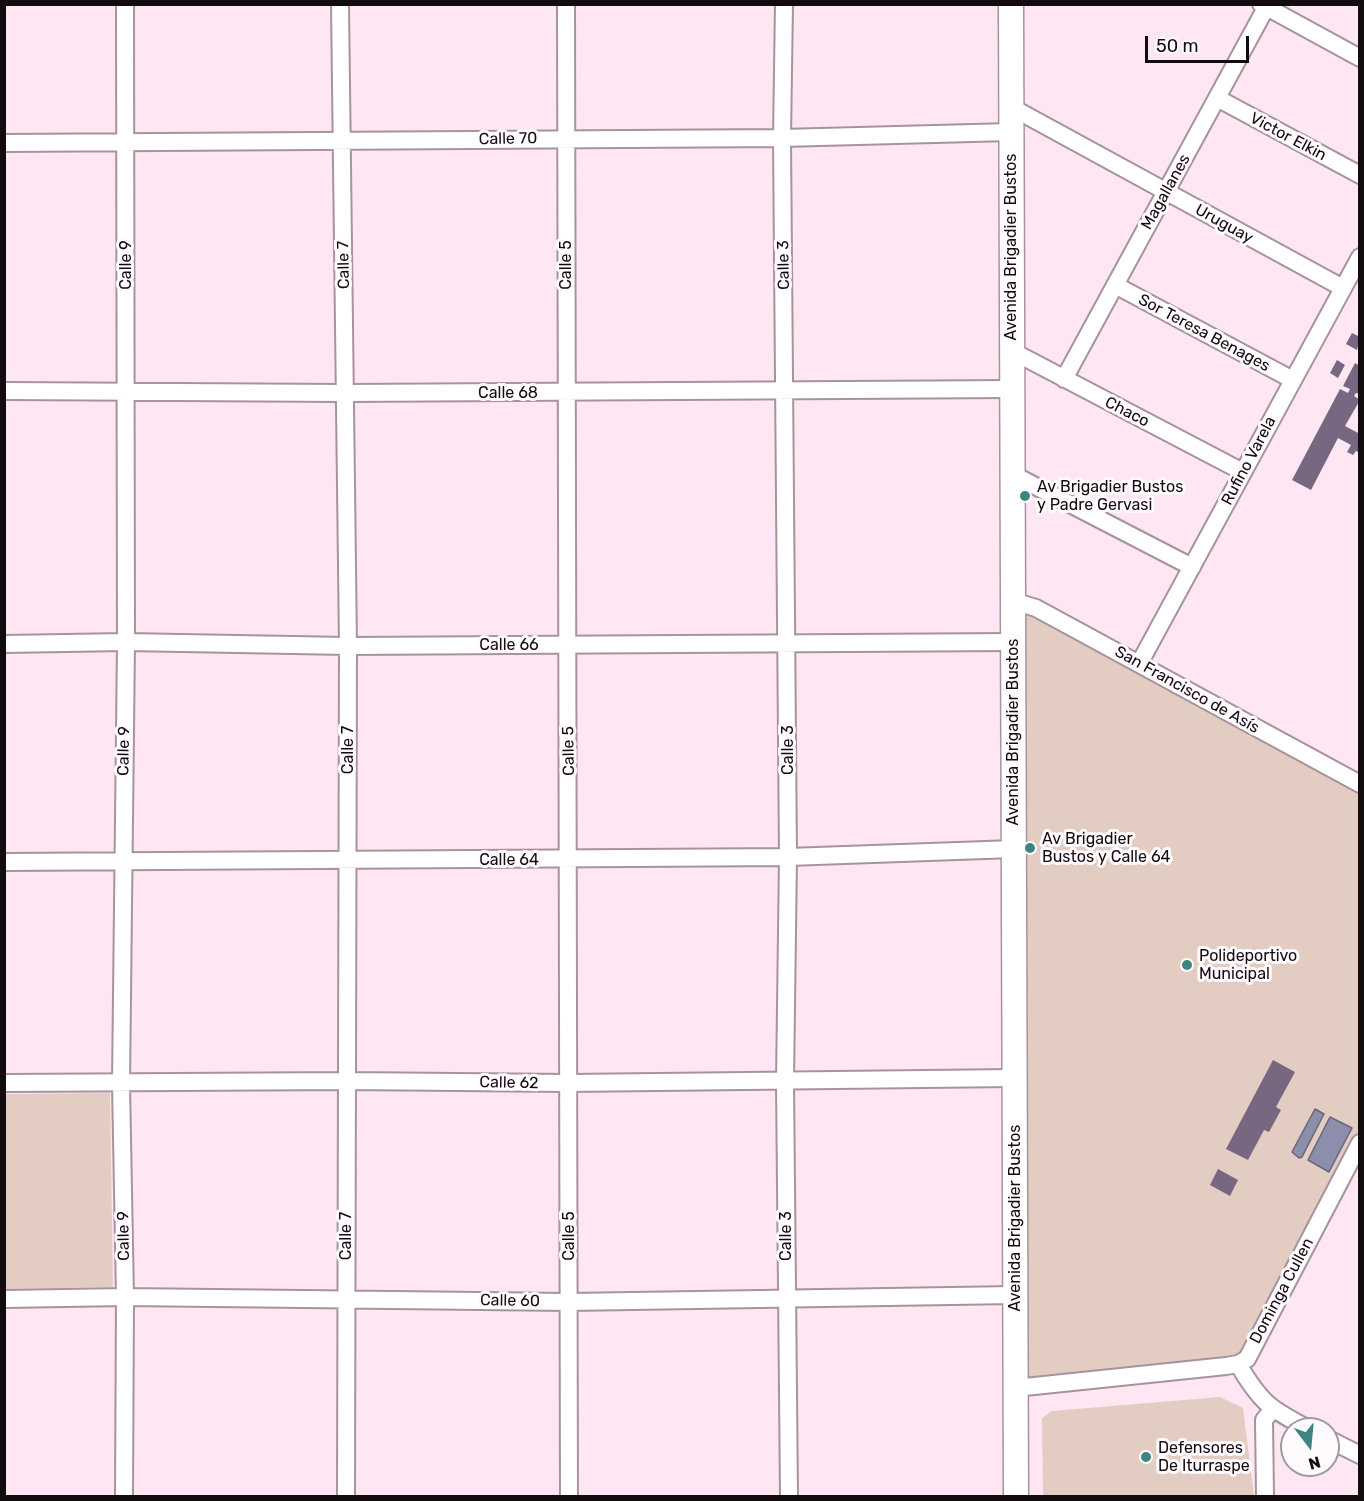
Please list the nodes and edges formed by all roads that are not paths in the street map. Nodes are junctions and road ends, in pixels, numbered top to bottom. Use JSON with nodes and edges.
{"nodes":[{"id":1,"x":125,"y":4,"type":"edge"},
{"id":2,"x":340,"y":4,"type":"edge"},
{"id":3,"x":566,"y":4,"type":"edge"},
{"id":4,"x":784,"y":4,"type":"edge"},
{"id":5,"x":1011,"y":4,"type":"edge"},
{"id":6,"x":1265,"y":5,"type":"edge"},
{"id":7,"x":1359,"y":58,"type":"edge"},
{"id":8,"x":1217,"y":98,"type":"junction"},
{"id":9,"x":1011,"y":107,"type":"junction"},
{"id":10,"x":1011,"y":132,"type":"junction"},
{"id":11,"x":782,"y":138,"type":"junction"},
{"id":12,"x":565,"y":139,"type":"junction"},
{"id":13,"x":342,"y":141,"type":"junction"},
{"id":14,"x":125,"y":142,"type":"junction"},
{"id":15,"x":4,"y":143,"type":"edge"},
{"id":16,"x":1359,"y":176,"type":"edge"},
{"id":17,"x":1166,"y":192,"type":"junction"},
{"id":18,"x":1359,"y":257,"type":"edge"},
{"id":19,"x":1115,"y":285,"type":"junction"},
{"id":20,"x":1343,"y":288,"type":"junction"},
{"id":21,"x":1012,"y":351,"type":"junction"},
{"id":22,"x":1064,"y":379,"type":"junction"},
{"id":23,"x":1293,"y":381,"type":"junction"},
{"id":24,"x":1012,"y":389,"type":"junction"},
{"id":25,"x":4,"y":391,"type":"edge"},
{"id":26,"x":786,"y":391,"type":"junction"},
{"id":27,"x":127,"y":392,"type":"junction"},
{"id":28,"x":346,"y":393,"type":"junction"},
{"id":29,"x":567,"y":393,"type":"junction"},
{"id":30,"x":1243,"y":472,"type":"junction"},
{"id":31,"x":1012,"y":474,"type":"junction"},
{"id":32,"x":1192,"y":567,"type":"junction"},
{"id":33,"x":1013,"y":601,"type":"junction"},
{"id":34,"x":126,"y":642,"type":"junction"},
{"id":35,"x":1013,"y":642,"type":"junction"},
{"id":36,"x":787,"y":643,"type":"junction"},
{"id":37,"x":4,"y":644,"type":"edge"},
{"id":38,"x":567,"y":645,"type":"junction"},
{"id":39,"x":348,"y":646,"type":"junction"},
{"id":40,"x":1139,"y":664,"type":"junction"},
{"id":41,"x":1359,"y":784,"type":"edge"},
{"id":42,"x":1014,"y":849,"type":"junction"},
{"id":43,"x":788,"y":857,"type":"junction"},
{"id":44,"x":123,"y":860,"type":"junction"},
{"id":45,"x":570,"y":860,"type":"junction"},
{"id":46,"x":348,"y":861,"type":"junction"},
{"id":47,"x":4,"y":862,"type":"edge"},
{"id":48,"x":1014,"y":1078,"type":"junction"},
{"id":49,"x":347,"y":1081,"type":"junction"},
{"id":50,"x":785,"y":1082,"type":"junction"},
{"id":51,"x":4,"y":1083,"type":"edge"},
{"id":52,"x":567,"y":1083,"type":"junction"},
{"id":53,"x":121,"y":1084,"type":"junction"},
{"id":54,"x":1359,"y":1143,"type":"edge"},
{"id":55,"x":1015,"y":1295,"type":"junction"},
{"id":56,"x":125,"y":1297,"type":"junction"},
{"id":57,"x":4,"y":1299,"type":"edge"},
{"id":58,"x":346,"y":1300,"type":"junction"},
{"id":59,"x":786,"y":1300,"type":"junction"},
{"id":60,"x":569,"y":1302,"type":"junction"},
{"id":61,"x":1238,"y":1364,"type":"junction"},
{"id":62,"x":1016,"y":1388,"type":"junction"},
{"id":63,"x":1272,"y":1410,"type":"junction"},
{"id":64,"x":1286,"y":1417,"type":"edge"},
{"id":65,"x":1340,"y":1445,"type":"edge"},
{"id":66,"x":1359,"y":1455,"type":"edge"},
{"id":67,"x":124,"y":1497,"type":"edge"},
{"id":68,"x":346,"y":1497,"type":"edge"},
{"id":69,"x":569,"y":1497,"type":"edge"},
{"id":70,"x":789,"y":1497,"type":"edge"},
{"id":71,"x":1016,"y":1497,"type":"edge"},
{"id":72,"x":1265,"y":1497,"type":"edge"}],
"edges":[{"from":1,"to":14,"type":"street","name":"Calle 9"},
{"from":2,"to":13,"type":"street","name":"Calle 7"},
{"from":3,"to":12,"type":"street","name":"Calle 5"},
{"from":4,"to":11,"type":"street","name":"Calle 3"},
{"from":5,"to":9,"type":"street","name":"Avenida Brigadier Bustos"},
{"from":6,"to":7,"type":"street"},
{"from":6,"to":8,"type":"street","name":"Magallanes"},
{"from":8,"to":16,"type":"street","name":"Victor Elkin"},
{"from":8,"to":17,"type":"street","name":"Magallanes"},
{"from":9,"to":10,"type":"street","name":"Avenida Brigadier Bustos"},
{"from":9,"to":17,"type":"street","name":"Uruguay"},
{"from":10,"to":11,"type":"street","name":"Calle 70"},
{"from":10,"to":21,"type":"street","name":"Avenida Brigadier Bustos"},
{"from":11,"to":12,"type":"street","name":"Calle 70"},
{"from":11,"to":26,"type":"street","name":"Calle 3"},
{"from":12,"to":13,"type":"street","name":"Calle 70"},
{"from":12,"to":29,"type":"street","name":"Calle 5"},
{"from":13,"to":14,"type":"street","name":"Calle 70"},
{"from":13,"to":28,"type":"street","name":"Calle 7"},
{"from":14,"to":15,"type":"street","name":"Calle 70"},
{"from":14,"to":27,"type":"street","name":"Calle 9"},
{"from":17,"to":19,"type":"street","name":"Magallanes"},
{"from":17,"to":20,"type":"street","name":"Uruguay"},
{"from":18,"to":20,"type":"street","name":"Rufino Varela"},
{"from":19,"to":22,"type":"street","name":"Magallanes"},
{"from":19,"to":23,"type":"street","name":"Sor Teresa Benages"},
{"from":20,"to":23,"type":"street","name":"Rufino Varela"},
{"from":21,"to":22,"type":"street","name":"Chaco"},
{"from":21,"to":24,"type":"street","name":"Avenida Brigadier Bustos"},
{"from":22,"to":30,"type":"street","name":"Chaco"},
{"from":23,"to":30,"type":"street","name":"Rufino Varela"},
{"from":24,"to":26,"type":"street","name":"Calle 68"},
{"from":24,"to":31,"type":"street","name":"Avenida Brigadier Bustos"},
{"from":25,"to":27,"type":"street","name":"Calle 68"},
{"from":26,"to":29,"type":"street","name":"Calle 68"},
{"from":26,"to":36,"type":"street","name":"Calle 3"},
{"from":27,"to":28,"type":"street","name":"Calle 68"},
{"from":27,"to":34,"type":"street","name":"Calle 9"},
{"from":28,"to":29,"type":"street","name":"Calle 68"},
{"from":28,"to":39,"type":"street","name":"Calle 7"},
{"from":29,"to":38,"type":"street","name":"Calle 5"},
{"from":30,"to":32,"type":"street","name":"Rufino Varela"},
{"from":31,"to":32,"type":"street"},
{"from":31,"to":33,"type":"street","name":"Avenida Brigadier Bustos"},
{"from":32,"to":40,"type":"street","name":"Rufino Varela"},
{"from":33,"to":35,"type":"street","name":"Avenida Brigadier Bustos"},
{"from":33,"to":40,"type":"street","name":"San Francisco de Asís"},
{"from":34,"to":37,"type":"street","name":"Calle 66"},
{"from":34,"to":39,"type":"street","name":"Calle 66"},
{"from":34,"to":44,"type":"street","name":"Calle 9"},
{"from":35,"to":36,"type":"street","name":"Calle 66"},
{"from":35,"to":42,"type":"street","name":"Avenida Brigadier Bustos"},
{"from":36,"to":38,"type":"street","name":"Calle 66"},
{"from":36,"to":43,"type":"street","name":"Calle 3"},
{"from":38,"to":39,"type":"street","name":"Calle 66"},
{"from":38,"to":45,"type":"street","name":"Calle 5"},
{"from":39,"to":46,"type":"street","name":"Calle 7"},
{"from":40,"to":41,"type":"street","name":"San Francisco de Asís"},
{"from":42,"to":43,"type":"street","name":"Calle 64"},
{"from":42,"to":48,"type":"street","name":"Avenida Brigadier Bustos"},
{"from":43,"to":45,"type":"street","name":"Calle 64"},
{"from":43,"to":50,"type":"street","name":"Calle 3"},
{"from":44,"to":46,"type":"street","name":"Calle 64"},
{"from":44,"to":47,"type":"street","name":"Calle 64"},
{"from":44,"to":53,"type":"street","name":"Calle 9"},
{"from":45,"to":46,"type":"street","name":"Calle 64"},
{"from":45,"to":52,"type":"street","name":"Calle 5"},
{"from":46,"to":49,"type":"street","name":"Calle 7"},
{"from":48,"to":50,"type":"street","name":"Calle 62"},
{"from":48,"to":55,"type":"street","name":"Avenida Brigadier Bustos"},
{"from":49,"to":52,"type":"street","name":"Calle 62"},
{"from":49,"to":53,"type":"street","name":"Calle 62"},
{"from":49,"to":58,"type":"street","name":"Calle 7"},
{"from":50,"to":52,"type":"street","name":"Calle 62"},
{"from":50,"to":59,"type":"street","name":"Calle 3"},
{"from":51,"to":53,"type":"street","name":"Calle 62"},
{"from":52,"to":60,"type":"street","name":"Calle 5"},
{"from":53,"to":56,"type":"street","name":"Calle 9"},
{"from":54,"to":61,"type":"street","name":"Dominga Cullen"},
{"from":55,"to":59,"type":"street","name":"Calle 60"},
{"from":55,"to":62,"type":"street","name":"Avenida Brigadier Bustos"},
{"from":56,"to":57,"type":"street","name":"Calle 60"},
{"from":56,"to":58,"type":"street","name":"Calle 60"},
{"from":56,"to":67,"type":"street","name":"Calle 9"},
{"from":58,"to":60,"type":"street","name":"Calle 60"},
{"from":58,"to":68,"type":"street","name":"Calle 7"},
{"from":59,"to":60,"type":"street","name":"Calle 60"},
{"from":59,"to":70,"type":"street","name":"Calle 3"},
{"from":60,"to":69,"type":"street","name":"Calle 5"},
{"from":61,"to":62,"type":"street"},
{"from":61,"to":63,"type":"street"},
{"from":62,"to":71,"type":"street","name":"Avenida Brigadier Bustos"},
{"from":63,"to":64,"type":"street"},
{"from":63,"to":72,"type":"street"},
{"from":65,"to":66,"type":"street"}]}
